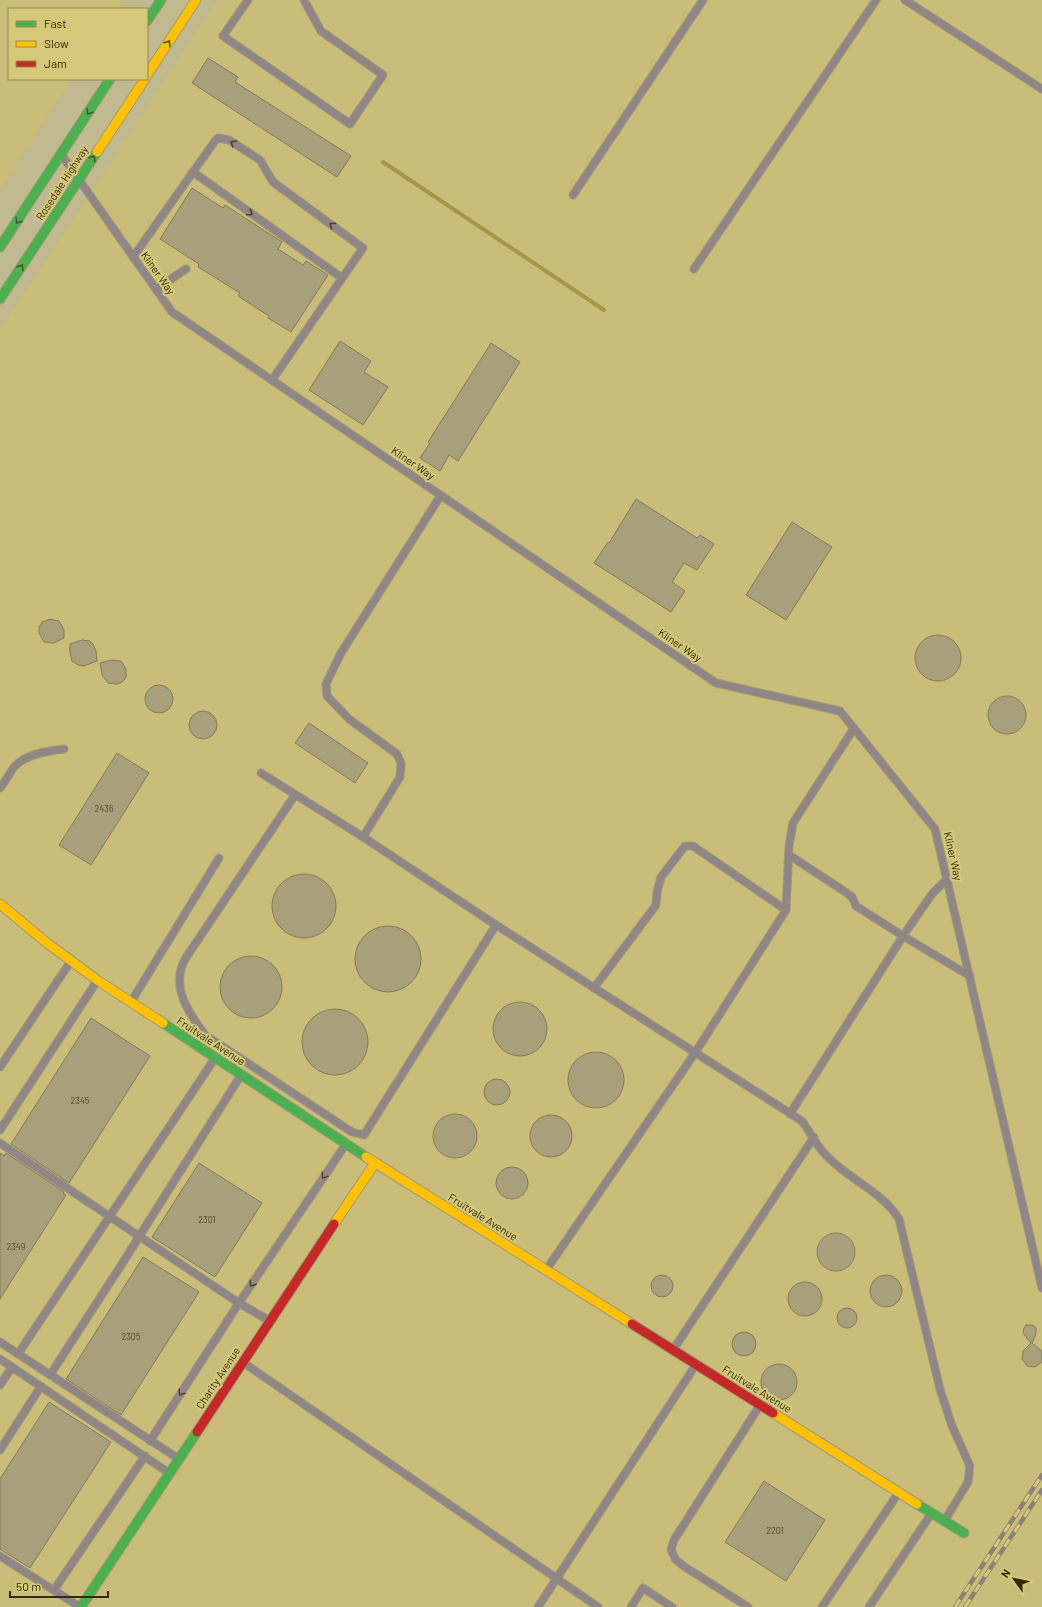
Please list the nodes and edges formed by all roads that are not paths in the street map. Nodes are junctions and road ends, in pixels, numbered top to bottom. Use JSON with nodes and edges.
{"nodes":[{"id":1,"x":161,"y":0,"type":"edge"},
{"id":2,"x":196,"y":0,"type":"edge"},
{"id":3,"x":248,"y":0,"type":"edge"},
{"id":4,"x":304,"y":0,"type":"edge"},
{"id":5,"x":703,"y":0,"type":"edge"},
{"id":6,"x":876,"y":0,"type":"edge"},
{"id":7,"x":905,"y":0,"type":"edge"},
{"id":8,"x":148,"y":20,"type":"edge"},
{"id":9,"x":148,"y":73,"type":"edge"},
{"id":10,"x":109,"y":80,"type":"edge"},
{"id":11,"x":143,"y":80,"type":"edge"},
{"id":12,"x":1042,"y":89,"type":"edge"},
{"id":13,"x":61,"y":154,"type":"junction"},
{"id":14,"x":192,"y":172,"type":"junction"},
{"id":15,"x":78,"y":180,"type":"junction"},
{"id":16,"x":573,"y":195,"type":"dead end"},
{"id":17,"x":0,"y":247,"type":"edge"},
{"id":18,"x":133,"y":257,"type":"junction"},
{"id":19,"x":186,"y":269,"type":"dead end"},
{"id":20,"x":694,"y":270,"type":"dead end"},
{"id":21,"x":342,"y":278,"type":"junction"},
{"id":22,"x":156,"y":289,"type":"junction"},
{"id":23,"x":0,"y":299,"type":"edge"},
{"id":24,"x":272,"y":380,"type":"junction"},
{"id":25,"x":441,"y":495,"type":"junction"},
{"id":26,"x":854,"y":728,"type":"junction"},
{"id":27,"x":64,"y":749,"type":"dead end"},
{"id":28,"x":261,"y":773,"type":"dead end"},
{"id":29,"x":0,"y":788,"type":"edge"},
{"id":30,"x":295,"y":795,"type":"junction"},
{"id":31,"x":364,"y":837,"type":"junction"},
{"id":32,"x":789,"y":856,"type":"junction"},
{"id":33,"x":219,"y":858,"type":"dead end"},
{"id":34,"x":947,"y":879,"type":"junction"},
{"id":35,"x":0,"y":904,"type":"edge"},
{"id":36,"x":786,"y":910,"type":"junction"},
{"id":37,"x":496,"y":925,"type":"junction"},
{"id":38,"x":903,"y":936,"type":"junction"},
{"id":39,"x":71,"y":961,"type":"junction"},
{"id":40,"x":970,"y":976,"type":"junction"},
{"id":41,"x":97,"y":980,"type":"junction"},
{"id":42,"x":594,"y":988,"type":"junction"},
{"id":43,"x":130,"y":1002,"type":"junction"},
{"id":44,"x":695,"y":1053,"type":"junction"},
{"id":45,"x":215,"y":1058,"type":"junction"},
{"id":46,"x":0,"y":1067,"type":"edge"},
{"id":47,"x":241,"y":1075,"type":"junction"},
{"id":48,"x":790,"y":1114,"type":"junction"},
{"id":49,"x":0,"y":1130,"type":"edge"},
{"id":50,"x":814,"y":1137,"type":"junction"},
{"id":51,"x":0,"y":1143,"type":"edge"},
{"id":52,"x":346,"y":1144,"type":"junction"},
{"id":53,"x":375,"y":1163,"type":"junction"},
{"id":54,"x":109,"y":1216,"type":"junction"},
{"id":55,"x":140,"y":1236,"type":"junction"},
{"id":56,"x":546,"y":1270,"type":"junction"},
{"id":57,"x":1042,"y":1288,"type":"edge"},
{"id":58,"x":239,"y":1303,"type":"junction"},
{"id":59,"x":270,"y":1321,"type":"junction"},
{"id":60,"x":0,"y":1342,"type":"edge"},
{"id":61,"x":673,"y":1350,"type":"junction"},
{"id":62,"x":18,"y":1354,"type":"junction"},
{"id":63,"x":0,"y":1358,"type":"edge"},
{"id":64,"x":243,"y":1362,"type":"junction"},
{"id":65,"x":696,"y":1365,"type":"junction"},
{"id":66,"x":12,"y":1367,"type":"junction"},
{"id":67,"x":50,"y":1376,"type":"junction"},
{"id":68,"x":0,"y":1386,"type":"edge"},
{"id":69,"x":41,"y":1386,"type":"junction"},
{"id":70,"x":760,"y":1405,"type":"junction"},
{"id":71,"x":150,"y":1441,"type":"junction"},
{"id":72,"x":0,"y":1450,"type":"edge"},
{"id":73,"x":145,"y":1456,"type":"junction"},
{"id":74,"x":179,"y":1460,"type":"junction"},
{"id":75,"x":170,"y":1473,"type":"junction"},
{"id":76,"x":899,"y":1492,"type":"junction"},
{"id":77,"x":932,"y":1512,"type":"junction"},
{"id":78,"x":944,"y":1520,"type":"junction"},
{"id":79,"x":964,"y":1533,"type":"dead end"},
{"id":80,"x":0,"y":1556,"type":"edge"},
{"id":81,"x":557,"y":1578,"type":"junction"},
{"id":82,"x":54,"y":1590,"type":"junction"},
{"id":83,"x":80,"y":1607,"type":"edge"},
{"id":84,"x":538,"y":1607,"type":"edge"},
{"id":85,"x":598,"y":1607,"type":"edge"},
{"id":86,"x":631,"y":1607,"type":"edge"},
{"id":87,"x":672,"y":1607,"type":"edge"},
{"id":88,"x":748,"y":1607,"type":"edge"},
{"id":89,"x":822,"y":1607,"type":"edge"},
{"id":90,"x":869,"y":1607,"type":"edge"}],
"edges":[{"from":1,"to":8,"type":"street"},
{"from":9,"to":2,"type":"street","one_way":true},
{"from":3,"to":4,"type":"lane"},
{"from":5,"to":16,"type":"lane"},
{"from":6,"to":20,"type":"lane"},
{"from":7,"to":12,"type":"lane"},
{"from":10,"to":13,"type":"street","name":"Rosedale Highway","one_way":true},
{"from":15,"to":11,"type":"street","name":"Rosedale Highway","one_way":true},
{"from":13,"to":15,"type":"lane","name":"Kliner Way"},
{"from":13,"to":17,"type":"street","name":"Rosedale Highway","one_way":true},
{"from":14,"to":18,"type":"lane"},
{"from":14,"to":21,"type":"lane","one_way":true},
{"from":21,"to":14,"type":"lane","one_way":true},
{"from":15,"to":18,"type":"lane","name":"Kliner Way"},
{"from":23,"to":15,"type":"street","name":"Rosedale Highway","one_way":true},
{"from":18,"to":22,"type":"lane","name":"Kliner Way"},
{"from":19,"to":22,"type":"lane"},
{"from":21,"to":24,"type":"lane"},
{"from":22,"to":24,"type":"lane","name":"Kliner Way"},
{"from":24,"to":25,"type":"lane","name":"Kliner Way"},
{"from":25,"to":26,"type":"lane","name":"Kliner Way"},
{"from":25,"to":31,"type":"lane"},
{"from":26,"to":32,"type":"lane"},
{"from":26,"to":34,"type":"lane","name":"Kliner Way"},
{"from":27,"to":29,"type":"lane"},
{"from":28,"to":30,"type":"lane"},
{"from":30,"to":31,"type":"lane"},
{"from":30,"to":37,"type":"lane"},
{"from":31,"to":37,"type":"lane"},
{"from":32,"to":36,"type":"lane"},
{"from":32,"to":38,"type":"lane"},
{"from":33,"to":43,"type":"lane"},
{"from":34,"to":38,"type":"lane"},
{"from":34,"to":40,"type":"lane","name":"Kliner Way"},
{"from":35,"to":39,"type":"street","name":"Fruitvale Avenue"},
{"from":36,"to":42,"type":"lane"},
{"from":36,"to":44,"type":"lane"},
{"from":37,"to":42,"type":"lane"},
{"from":38,"to":40,"type":"lane"},
{"from":38,"to":48,"type":"lane"},
{"from":39,"to":41,"type":"street","name":"Fruitvale Avenue"},
{"from":39,"to":46,"type":"lane"},
{"from":40,"to":57,"type":"lane","name":"Kliner Way"},
{"from":41,"to":43,"type":"street","name":"Fruitvale Avenue"},
{"from":41,"to":49,"type":"lane"},
{"from":42,"to":44,"type":"lane"},
{"from":43,"to":45,"type":"street","name":"Fruitvale Avenue"},
{"from":44,"to":48,"type":"lane"},
{"from":44,"to":56,"type":"lane"},
{"from":45,"to":47,"type":"street","name":"Fruitvale Avenue"},
{"from":45,"to":54,"type":"lane"},
{"from":47,"to":52,"type":"street","name":"Fruitvale Avenue"},
{"from":47,"to":55,"type":"lane"},
{"from":48,"to":50,"type":"lane"},
{"from":50,"to":61,"type":"lane"},
{"from":50,"to":78,"type":"lane"},
{"from":51,"to":54,"type":"lane"},
{"from":52,"to":53,"type":"street","name":"Fruitvale Avenue"},
{"from":52,"to":58,"type":"lane","one_way":true},
{"from":53,"to":56,"type":"street","name":"Fruitvale Avenue"},
{"from":53,"to":59,"type":"street","name":"Charity Avenue"},
{"from":54,"to":55,"type":"lane"},
{"from":54,"to":62,"type":"lane"},
{"from":55,"to":58,"type":"lane"},
{"from":55,"to":67,"type":"lane"},
{"from":56,"to":61,"type":"street","name":"Fruitvale Avenue"},
{"from":58,"to":59,"type":"lane"},
{"from":58,"to":71,"type":"lane","one_way":true},
{"from":59,"to":64,"type":"street","name":"Charity Avenue"},
{"from":60,"to":62,"type":"lane"},
{"from":61,"to":65,"type":"street","name":"Fruitvale Avenue"},
{"from":62,"to":67,"type":"lane"},
{"from":63,"to":66,"type":"lane"},
{"from":64,"to":74,"type":"street","name":"Charity Avenue"},
{"from":64,"to":81,"type":"lane"},
{"from":65,"to":70,"type":"street","name":"Fruitvale Avenue"},
{"from":65,"to":81,"type":"lane"},
{"from":66,"to":68,"type":"lane"},
{"from":66,"to":69,"type":"lane"},
{"from":67,"to":71,"type":"lane"},
{"from":69,"to":72,"type":"lane"},
{"from":69,"to":73,"type":"lane"},
{"from":70,"to":76,"type":"street","name":"Fruitvale Avenue"},
{"from":70,"to":88,"type":"lane"},
{"from":71,"to":74,"type":"lane"},
{"from":73,"to":75,"type":"lane"},
{"from":73,"to":82,"type":"lane"},
{"from":74,"to":75,"type":"street","name":"Charity Avenue"},
{"from":75,"to":83,"type":"street","name":"Charity Avenue"},
{"from":76,"to":77,"type":"street","name":"Fruitvale Avenue"},
{"from":76,"to":89,"type":"lane"},
{"from":77,"to":78,"type":"street","name":"Fruitvale Avenue"},
{"from":77,"to":90,"type":"lane"},
{"from":78,"to":79,"type":"street","name":"Fruitvale Avenue"},
{"from":80,"to":82,"type":"lane"},
{"from":81,"to":84,"type":"lane"},
{"from":81,"to":85,"type":"lane"},
{"from":82,"to":83,"type":"lane"},
{"from":86,"to":87,"type":"lane"}]}
